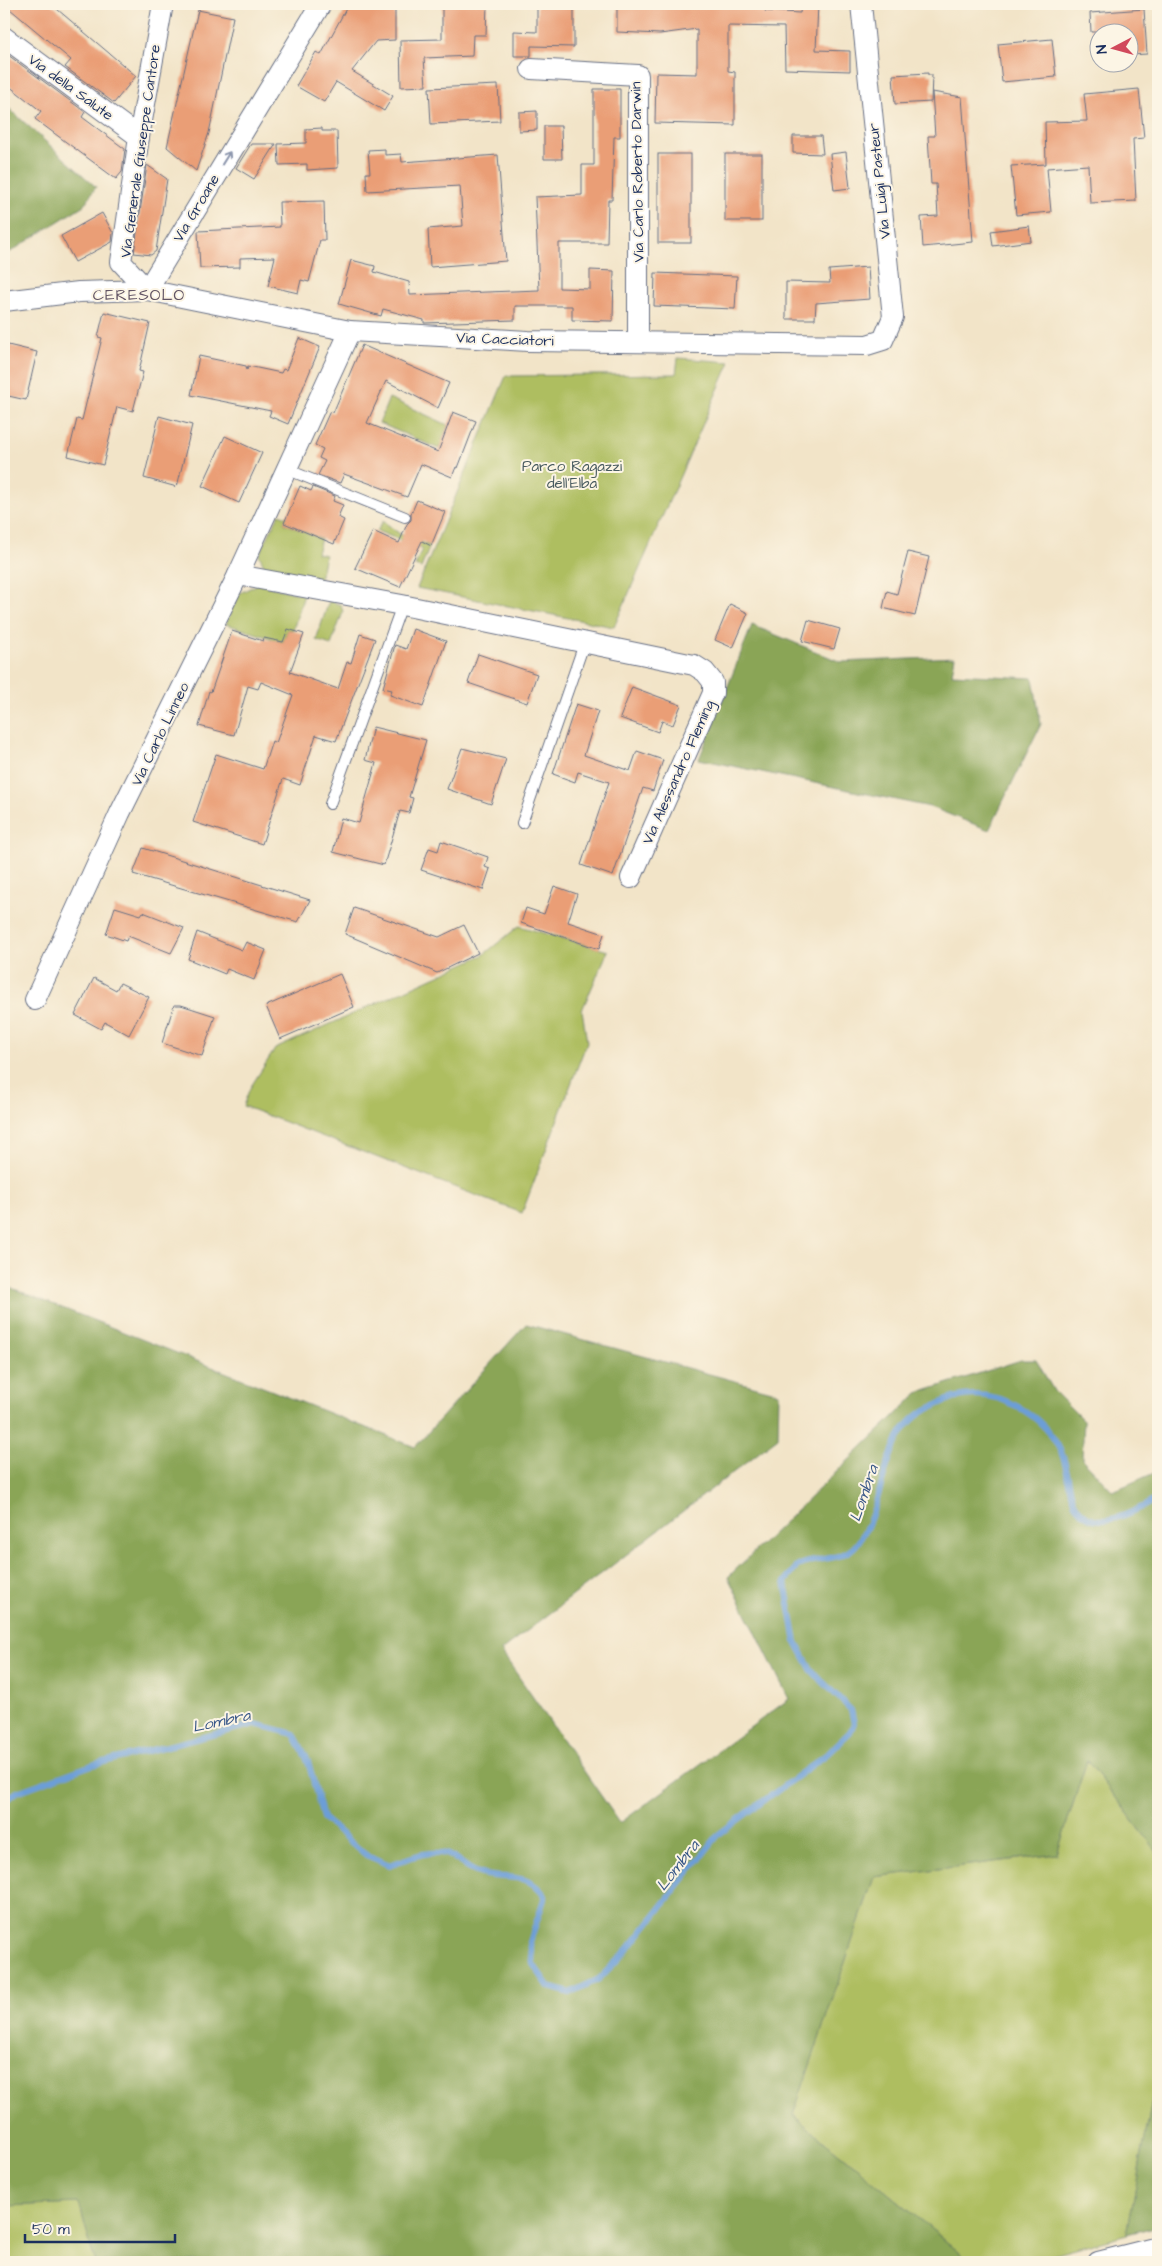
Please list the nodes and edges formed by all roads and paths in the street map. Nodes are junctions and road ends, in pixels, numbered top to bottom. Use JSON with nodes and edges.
{"nodes":[{"id":1,"x":163,"y":4,"type":"edge"},
{"id":2,"x":322,"y":4,"type":"edge"},
{"id":3,"x":861,"y":4,"type":"edge"},
{"id":4,"x":4,"y":37,"type":"edge"},
{"id":5,"x":531,"y":68,"type":"dead end"},
{"id":6,"x":139,"y":138,"type":"junction"},
{"id":7,"x":147,"y":290,"type":"junction"},
{"id":8,"x":4,"y":301,"type":"edge"},
{"id":9,"x":350,"y":331,"type":"junction"},
{"id":10,"x":638,"y":342,"type":"junction"},
{"id":11,"x":867,"y":345,"type":"joint"},
{"id":12,"x":286,"y":469,"type":"junction"},
{"id":13,"x":405,"y":518,"type":"dead end"},
{"id":14,"x":238,"y":575,"type":"junction"},
{"id":15,"x":402,"y":605,"type":"junction"},
{"id":16,"x":584,"y":644,"type":"junction"},
{"id":17,"x":330,"y":804,"type":"dead end"},
{"id":18,"x":522,"y":823,"type":"dead end"},
{"id":19,"x":631,"y":878,"type":"dead end"},
{"id":20,"x":35,"y":1000,"type":"dead end"},
{"id":21,"x":1158,"y":2246,"type":"edge"},
{"id":22,"x":1098,"y":2262,"type":"edge"}],
"edges":[{"from":1,"to":6,"type":"street","name":"Via Generale Giuseppe Cantore"},
{"from":7,"to":2,"type":"street","name":"Via Groane","one_way":true},
{"from":3,"to":11,"type":"street","name":"Via Luigi Pasteur"},
{"from":4,"to":6,"type":"street","name":"Via della Salute"},
{"from":5,"to":10,"type":"street","name":"Via Carlo Roberto Darwin"},
{"from":6,"to":7,"type":"street","name":"Via Generale Giuseppe Cantore"},
{"from":7,"to":8,"type":"street"},
{"from":7,"to":9,"type":"street","name":"Via Cacciatori"},
{"from":9,"to":10,"type":"street","name":"Via Cacciatori"},
{"from":9,"to":12,"type":"street","name":"Via Carlo Linneo"},
{"from":10,"to":11,"type":"street","name":"Via Cacciatori"},
{"from":12,"to":13,"type":"lane"},
{"from":12,"to":14,"type":"street","name":"Via Carlo Linneo"},
{"from":14,"to":15,"type":"street","name":"Via Alessandro Fleming"},
{"from":14,"to":20,"type":"street","name":"Via Carlo Linneo"},
{"from":15,"to":16,"type":"street","name":"Via Alessandro Fleming"},
{"from":15,"to":17,"type":"lane"},
{"from":16,"to":18,"type":"lane"},
{"from":16,"to":19,"type":"street","name":"Via Alessandro Fleming"},
{"from":21,"to":22,"type":"street"}]}
